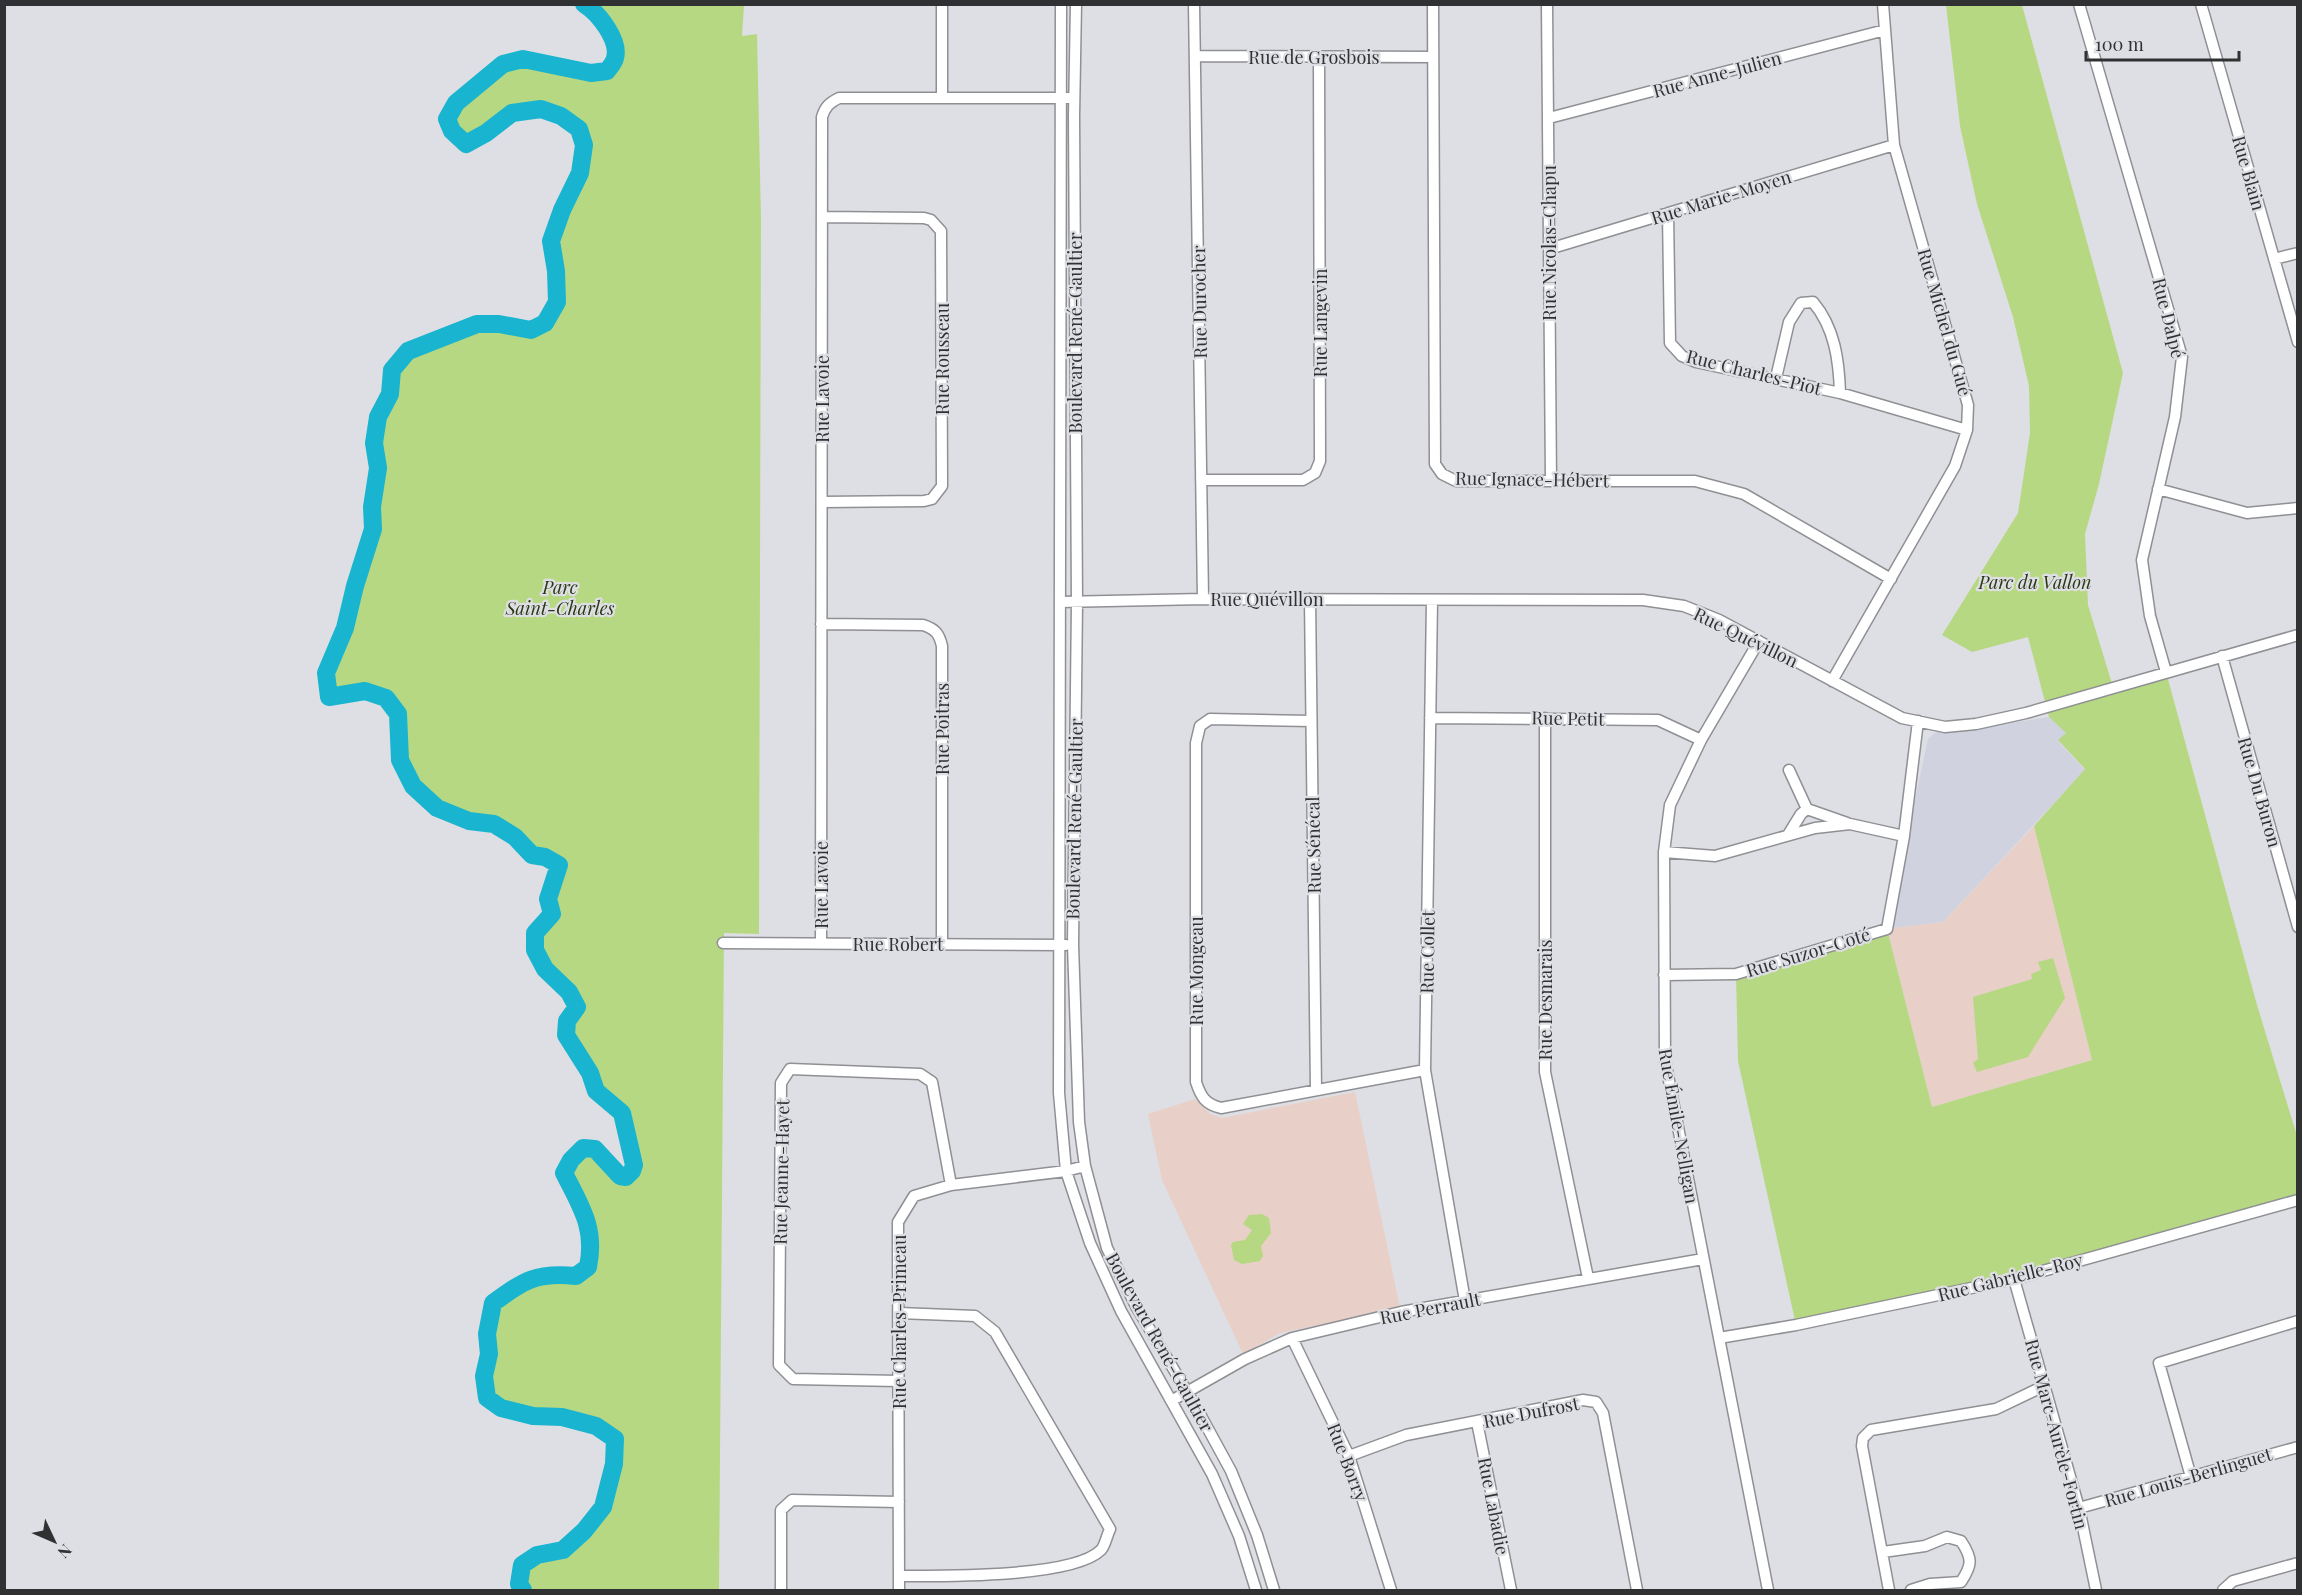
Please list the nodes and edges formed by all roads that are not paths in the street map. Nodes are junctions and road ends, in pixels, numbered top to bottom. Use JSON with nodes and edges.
{"nodes":[{"id":1,"x":942,"y":4,"type":"edge"},
{"id":2,"x":1061,"y":4,"type":"edge"},
{"id":3,"x":1076,"y":4,"type":"edge"},
{"id":4,"x":1194,"y":4,"type":"edge"},
{"id":5,"x":1433,"y":4,"type":"edge"},
{"id":6,"x":1547,"y":4,"type":"edge"},
{"id":7,"x":1883,"y":4,"type":"edge"},
{"id":8,"x":2079,"y":4,"type":"edge"},
{"id":9,"x":2201,"y":4,"type":"edge"},
{"id":10,"x":1885,"y":30,"type":"junction"},
{"id":11,"x":1195,"y":56,"type":"junction"},
{"id":12,"x":1319,"y":56,"type":"junction"},
{"id":13,"x":1433,"y":57,"type":"junction"},
{"id":14,"x":942,"y":97,"type":"junction"},
{"id":15,"x":1061,"y":98,"type":"junction"},
{"id":16,"x":1074,"y":98,"type":"junction"},
{"id":17,"x":1549,"y":118,"type":"junction"},
{"id":18,"x":1894,"y":146,"type":"junction"},
{"id":19,"x":1668,"y":213,"type":"junction"},
{"id":20,"x":822,"y":217,"type":"junction"},
{"id":21,"x":1549,"y":249,"type":"junction"},
{"id":22,"x":2298,"y":253,"type":"edge"},
{"id":23,"x":2274,"y":259,"type":"junction"},
{"id":24,"x":2298,"y":342,"type":"edge"},
{"id":25,"x":1776,"y":378,"type":"junction"},
{"id":26,"x":1840,"y":393,"type":"junction"},
{"id":27,"x":1967,"y":430,"type":"junction"},
{"id":28,"x":1201,"y":480,"type":"junction"},
{"id":29,"x":1551,"y":481,"type":"junction"},
{"id":30,"x":2158,"y":489,"type":"junction"},
{"id":31,"x":822,"y":502,"type":"junction"},
{"id":32,"x":2298,"y":508,"type":"edge"},
{"id":33,"x":1891,"y":579,"type":"junction"},
{"id":34,"x":1203,"y":599,"type":"junction"},
{"id":35,"x":1310,"y":599,"type":"junction"},
{"id":36,"x":1432,"y":600,"type":"junction"},
{"id":37,"x":1060,"y":602,"type":"junction"},
{"id":38,"x":1077,"y":603,"type":"junction"},
{"id":39,"x":821,"y":624,"type":"junction"},
{"id":40,"x":2298,"y":635,"type":"edge"},
{"id":41,"x":1759,"y":641,"type":"junction"},
{"id":42,"x":2222,"y":656,"type":"junction"},
{"id":43,"x":2166,"y":672,"type":"junction"},
{"id":44,"x":1832,"y":681,"type":"junction"},
{"id":45,"x":1430,"y":718,"type":"junction"},
{"id":46,"x":1545,"y":718,"type":"junction"},
{"id":47,"x":1311,"y":721,"type":"junction"},
{"id":48,"x":1918,"y":721,"type":"junction"},
{"id":49,"x":1701,"y":740,"type":"junction"},
{"id":50,"x":1789,"y":770,"type":"dead end"},
{"id":51,"x":1807,"y":809,"type":"junction"},
{"id":52,"x":1850,"y":824,"type":"junction"},
{"id":53,"x":1788,"y":835,"type":"junction"},
{"id":54,"x":1904,"y":836,"type":"junction"},
{"id":55,"x":1664,"y":852,"type":"junction"},
{"id":56,"x":2298,"y":927,"type":"edge"},
{"id":57,"x":723,"y":943,"type":"dead end"},
{"id":58,"x":821,"y":944,"type":"junction"},
{"id":59,"x":942,"y":945,"type":"junction"},
{"id":60,"x":1059,"y":945,"type":"junction"},
{"id":61,"x":1073,"y":945,"type":"junction"},
{"id":62,"x":1664,"y":975,"type":"junction"},
{"id":63,"x":1425,"y":1070,"type":"junction"},
{"id":64,"x":1316,"y":1090,"type":"junction"},
{"id":65,"x":1085,"y":1166,"type":"junction"},
{"id":66,"x":1066,"y":1171,"type":"junction"},
{"id":67,"x":951,"y":1185,"type":"junction"},
{"id":68,"x":2298,"y":1200,"type":"edge"},
{"id":69,"x":1703,"y":1259,"type":"junction"},
{"id":70,"x":1588,"y":1278,"type":"junction"},
{"id":71,"x":2014,"y":1279,"type":"junction"},
{"id":72,"x":1466,"y":1301,"type":"junction"},
{"id":73,"x":899,"y":1313,"type":"junction"},
{"id":74,"x":2298,"y":1321,"type":"edge"},
{"id":75,"x":1292,"y":1338,"type":"junction"},
{"id":76,"x":1719,"y":1338,"type":"junction"},
{"id":77,"x":899,"y":1381,"type":"junction"},
{"id":78,"x":2044,"y":1386,"type":"junction"},
{"id":79,"x":1187,"y":1392,"type":"junction"},
{"id":80,"x":1171,"y":1401,"type":"junction"},
{"id":81,"x":1477,"y":1422,"type":"junction"},
{"id":82,"x":2298,"y":1447,"type":"edge"},
{"id":83,"x":1349,"y":1456,"type":"junction"},
{"id":84,"x":2191,"y":1477,"type":"junction"},
{"id":85,"x":899,"y":1502,"type":"junction"},
{"id":86,"x":2079,"y":1508,"type":"junction"},
{"id":87,"x":1883,"y":1552,"type":"junction"},
{"id":88,"x":2298,"y":1563,"type":"edge"},
{"id":89,"x":899,"y":1576,"type":"junction"},
{"id":90,"x":781,"y":1590,"type":"edge"},
{"id":91,"x":900,"y":1590,"type":"edge"},
{"id":92,"x":1256,"y":1590,"type":"edge"},
{"id":93,"x":1274,"y":1590,"type":"edge"},
{"id":94,"x":1391,"y":1590,"type":"edge"},
{"id":95,"x":1511,"y":1590,"type":"edge"},
{"id":96,"x":1637,"y":1590,"type":"edge"},
{"id":97,"x":1768,"y":1590,"type":"edge"},
{"id":98,"x":1889,"y":1590,"type":"edge"},
{"id":99,"x":1911,"y":1590,"type":"edge"},
{"id":100,"x":2096,"y":1590,"type":"edge"},
{"id":101,"x":2223,"y":1590,"type":"edge"}],
"edges":[{"from":1,"to":14,"type":"street"},
{"from":2,"to":15,"type":"street","name":"Boulevard René-Gaultier"},
{"from":3,"to":16,"type":"street","name":"Boulevard René-Gaultier"},
{"from":4,"to":11,"type":"street","name":"Rue Durocher"},
{"from":5,"to":13,"type":"street","name":"Rue Ignace-Hébert"},
{"from":6,"to":17,"type":"street","name":"Rue Nicolas-Chapu"},
{"from":7,"to":10,"type":"street","name":"Rue Michel du Gué"},
{"from":8,"to":30,"type":"street","name":"Rue Dalpé"},
{"from":9,"to":23,"type":"street","name":"Rue Blain"},
{"from":10,"to":17,"type":"street","name":"Rue Anne-Julien"},
{"from":10,"to":18,"type":"street","name":"Rue Michel du Gué"},
{"from":11,"to":12,"type":"street","name":"Rue de Grosbois"},
{"from":11,"to":28,"type":"street","name":"Rue Durocher"},
{"from":12,"to":13,"type":"street","name":"Rue de Grosbois"},
{"from":12,"to":28,"type":"street","name":"Rue Langevin"},
{"from":13,"to":29,"type":"street","name":"Rue Ignace-Hébert"},
{"from":14,"to":15,"type":"street","name":"Rue Lavoie"},
{"from":14,"to":20,"type":"street","name":"Rue Lavoie"},
{"from":15,"to":16,"type":"street","name":"Rue Lavoie"},
{"from":15,"to":37,"type":"street","name":"Boulevard René-Gaultier"},
{"from":16,"to":38,"type":"street","name":"Boulevard René-Gaultier"},
{"from":17,"to":21,"type":"street","name":"Rue Nicolas-Chapu"},
{"from":18,"to":19,"type":"street","name":"Rue Marie-Moyen"},
{"from":18,"to":27,"type":"street","name":"Rue Michel du Gué"},
{"from":19,"to":21,"type":"street","name":"Rue Marie-Moyen"},
{"from":19,"to":25,"type":"street","name":"Rue Charles-Piot"},
{"from":20,"to":31,"type":"street","name":"Rue Lavoie"},
{"from":20,"to":31,"type":"street","name":"Rue Rousseau"},
{"from":21,"to":29,"type":"street","name":"Rue Nicolas-Chapu"},
{"from":22,"to":23,"type":"street"},
{"from":23,"to":24,"type":"street","name":"Rue Blain"},
{"from":25,"to":26,"type":"street","name":"Rue Charles-Piot"},
{"from":25,"to":26,"type":"street"},
{"from":26,"to":27,"type":"street","name":"Rue Charles-Piot"},
{"from":27,"to":33,"type":"street","name":"Rue Michel du Gué"},
{"from":28,"to":34,"type":"street","name":"Rue Durocher"},
{"from":29,"to":33,"type":"street","name":"Rue Ignace-Hébert"},
{"from":30,"to":32,"type":"street"},
{"from":30,"to":43,"type":"street","name":"Rue Dalpé"},
{"from":31,"to":39,"type":"street","name":"Rue Lavoie"},
{"from":33,"to":44,"type":"street","name":"Rue Michel du Gué"},
{"from":34,"to":35,"type":"street","name":"Rue Quévillon"},
{"from":34,"to":38,"type":"street","name":"Rue Quévillon"},
{"from":35,"to":36,"type":"street","name":"Rue Quévillon"},
{"from":35,"to":47,"type":"street","name":"Rue Sénécal"},
{"from":36,"to":41,"type":"street","name":"Rue Quévillon"},
{"from":36,"to":45,"type":"street","name":"Rue Collet"},
{"from":37,"to":38,"type":"street","name":"Rue Quévillon"},
{"from":37,"to":60,"type":"street","name":"Boulevard René-Gaultier"},
{"from":38,"to":61,"type":"street","name":"Boulevard René-Gaultier"},
{"from":39,"to":58,"type":"street","name":"Rue Lavoie"},
{"from":39,"to":59,"type":"street","name":"Rue Poitras"},
{"from":40,"to":42,"type":"street","name":"Rue Quévillon"},
{"from":41,"to":44,"type":"street","name":"Rue Quévillon"},
{"from":41,"to":49,"type":"street","name":"Rue Émile-Nelligan"},
{"from":42,"to":43,"type":"street","name":"Rue Quévillon"},
{"from":42,"to":56,"type":"street","name":"Rue Du Buron"},
{"from":43,"to":48,"type":"street","name":"Rue Quévillon"},
{"from":44,"to":48,"type":"street","name":"Rue Quévillon"},
{"from":45,"to":46,"type":"street","name":"Rue Petit"},
{"from":45,"to":63,"type":"street","name":"Rue Collet"},
{"from":46,"to":49,"type":"street","name":"Rue Petit"},
{"from":46,"to":70,"type":"street","name":"Rue Desmarais"},
{"from":47,"to":64,"type":"street","name":"Rue Sénécal"},
{"from":47,"to":64,"type":"street","name":"Rue Mongeau"},
{"from":48,"to":54,"type":"street","name":"Rue Suzor-Coté"},
{"from":49,"to":55,"type":"street","name":"Rue Émile-Nelligan"},
{"from":50,"to":51,"type":"street"},
{"from":51,"to":52,"type":"street"},
{"from":51,"to":53,"type":"street"},
{"from":52,"to":53,"type":"street"},
{"from":52,"to":54,"type":"street"},
{"from":53,"to":55,"type":"street"},
{"from":54,"to":62,"type":"street","name":"Rue Suzor-Coté"},
{"from":55,"to":62,"type":"street","name":"Rue Émile-Nelligan"},
{"from":57,"to":58,"type":"street","name":"Rue Robert"},
{"from":58,"to":59,"type":"street","name":"Rue Robert"},
{"from":59,"to":60,"type":"street","name":"Rue Robert"},
{"from":60,"to":61,"type":"street","name":"Rue Robert"},
{"from":60,"to":66,"type":"street","name":"Boulevard René-Gaultier"},
{"from":61,"to":65,"type":"street","name":"Boulevard René-Gaultier"},
{"from":62,"to":69,"type":"street","name":"Rue Émile-Nelligan"},
{"from":63,"to":64,"type":"street","name":"Rue Mongeau"},
{"from":63,"to":72,"type":"street","name":"Rue Collet"},
{"from":65,"to":66,"type":"street","name":"Rue Charles-Primeau"},
{"from":65,"to":79,"type":"street","name":"Boulevard René-Gaultier"},
{"from":66,"to":67,"type":"street","name":"Rue Charles-Primeau"},
{"from":66,"to":80,"type":"street","name":"Boulevard René-Gaultier"},
{"from":67,"to":73,"type":"street","name":"Rue Charles-Primeau"},
{"from":67,"to":77,"type":"street","name":"Rue Jeanne-Hayet"},
{"from":68,"to":71,"type":"street","name":"Rue Gabrielle-Roy"},
{"from":69,"to":70,"type":"street","name":"Rue Perrault"},
{"from":69,"to":76,"type":"street","name":"Rue Émile-Nelligan"},
{"from":70,"to":72,"type":"street","name":"Rue Perrault"},
{"from":71,"to":76,"type":"street","name":"Rue Gabrielle-Roy"},
{"from":71,"to":78,"type":"street","name":"Rue Marc-Aurèle-Fortin"},
{"from":72,"to":75,"type":"street","name":"Rue Perrault"},
{"from":73,"to":77,"type":"street","name":"Rue Charles-Primeau"},
{"from":73,"to":89,"type":"street"},
{"from":74,"to":84,"type":"street"},
{"from":75,"to":79,"type":"street","name":"Rue Perrault"},
{"from":75,"to":83,"type":"street","name":"Rue Borry"},
{"from":76,"to":97,"type":"street","name":"Rue Émile-Nelligan"},
{"from":77,"to":85,"type":"street","name":"Rue Charles-Primeau"},
{"from":78,"to":86,"type":"street","name":"Rue Marc-Aurèle-Fortin"},
{"from":78,"to":87,"type":"street"},
{"from":79,"to":80,"type":"street","name":"Rue Perrault"},
{"from":79,"to":93,"type":"street","name":"Boulevard René-Gaultier"},
{"from":80,"to":92,"type":"street","name":"Boulevard René-Gaultier"},
{"from":81,"to":83,"type":"street","name":"Rue Dufrost"},
{"from":81,"to":95,"type":"street","name":"Rue Labadie"},
{"from":81,"to":96,"type":"street","name":"Rue Dufrost"},
{"from":82,"to":84,"type":"street","name":"Rue Louis-Berlinguet"},
{"from":83,"to":94,"type":"street","name":"Rue Borry"},
{"from":84,"to":86,"type":"street","name":"Rue Louis-Berlinguet"},
{"from":85,"to":89,"type":"street","name":"Rue Charles-Primeau"},
{"from":85,"to":90,"type":"street"},
{"from":86,"to":100,"type":"street","name":"Rue Marc-Aurèle-Fortin"},
{"from":87,"to":98,"type":"street"},
{"from":87,"to":99,"type":"street"},
{"from":88,"to":101,"type":"street"},
{"from":89,"to":91,"type":"street","name":"Rue Charles-Primeau"}]}
